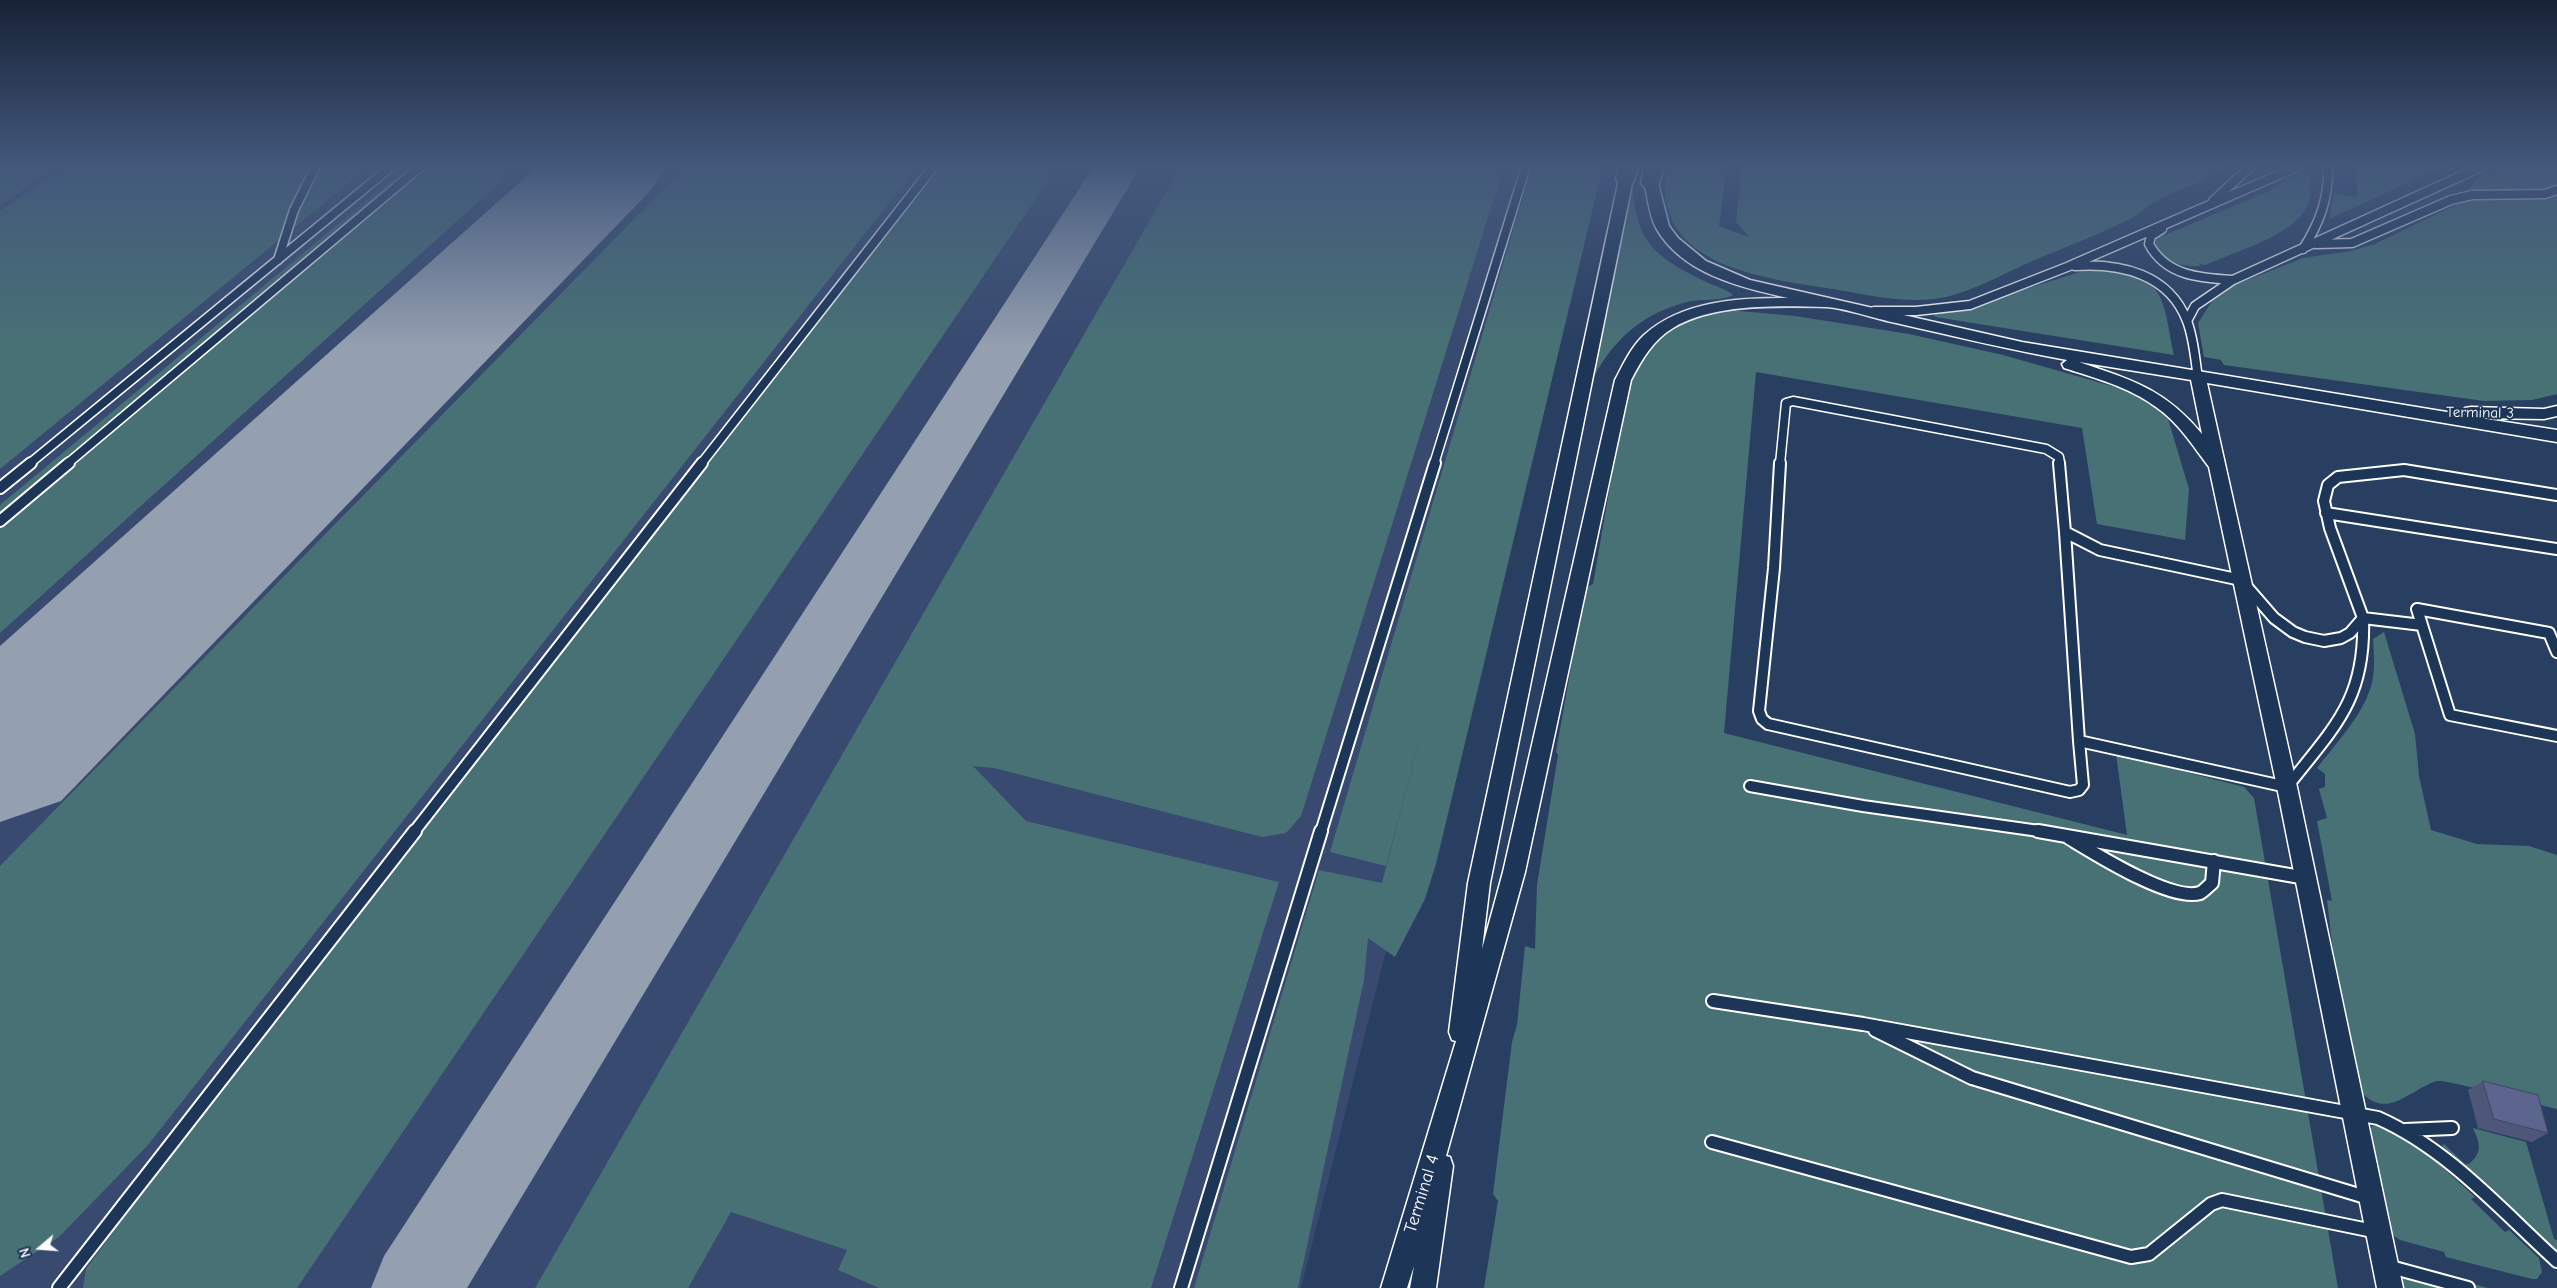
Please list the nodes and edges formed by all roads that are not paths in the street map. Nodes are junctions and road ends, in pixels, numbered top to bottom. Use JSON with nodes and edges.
{"nodes":[{"id":1,"x":289,"y":226,"type":"edge"},
{"id":2,"x":319,"y":226,"type":"edge"},
{"id":3,"x":350,"y":226,"type":"edge"},
{"id":4,"x":887,"y":226,"type":"edge"},
{"id":5,"x":1508,"y":226,"type":"edge"},
{"id":6,"x":1617,"y":226,"type":"edge"},
{"id":7,"x":1662,"y":226,"type":"edge"},
{"id":8,"x":2157,"y":226,"type":"edge"},
{"id":9,"x":2165,"y":226,"type":"edge"},
{"id":10,"x":2317,"y":226,"type":"edge"},
{"id":11,"x":2354,"y":226,"type":"edge"},
{"id":12,"x":2391,"y":226,"type":"edge"},
{"id":13,"x":2315,"y":244,"type":"junction"},
{"id":14,"x":2303,"y":249,"type":"junction"},
{"id":15,"x":278,"y":260,"type":"junction"},
{"id":16,"x":2067,"y":267,"type":"junction"},
{"id":17,"x":2233,"y":280,"type":"junction"},
{"id":18,"x":1823,"y":303,"type":"junction"},
{"id":19,"x":1863,"y":311,"type":"junction"},
{"id":20,"x":2187,"y":321,"type":"junction"},
{"id":21,"x":2022,"y":347,"type":"junction"},
{"id":22,"x":2198,"y":378,"type":"junction"},
{"id":23,"x":2402,"y":411,"type":"junction"},
{"id":24,"x":2557,"y":411,"type":"edge"},
{"id":25,"x":2557,"y":436,"type":"edge"},
{"id":26,"x":2219,"y":468,"type":"junction"},
{"id":27,"x":0,"y":488,"type":"edge"},
{"id":28,"x":2557,"y":495,"type":"edge"},
{"id":29,"x":2326,"y":513,"type":"junction"},
{"id":30,"x":0,"y":522,"type":"edge"},
{"id":31,"x":2064,"y":532,"type":"junction"},
{"id":32,"x":2557,"y":548,"type":"edge"},
{"id":33,"x":2241,"y":580,"type":"junction"},
{"id":34,"x":2363,"y":618,"type":"junction"},
{"id":35,"x":2422,"y":625,"type":"junction"},
{"id":36,"x":2557,"y":652,"type":"edge"},
{"id":37,"x":2557,"y":736,"type":"edge"},
{"id":38,"x":2079,"y":741,"type":"junction"},
{"id":39,"x":1750,"y":786,"type":"dead end"},
{"id":40,"x":2287,"y":787,"type":"junction"},
{"id":41,"x":2064,"y":835,"type":"junction"},
{"id":42,"x":2214,"y":862,"type":"junction"},
{"id":43,"x":2306,"y":878,"type":"junction"},
{"id":44,"x":1713,"y":1001,"type":"dead end"},
{"id":45,"x":1863,"y":1024,"type":"junction"},
{"id":46,"x":1451,"y":1100,"type":"junction"},
{"id":47,"x":2355,"y":1116,"type":"junction"},
{"id":48,"x":2452,"y":1128,"type":"dead end"},
{"id":49,"x":2405,"y":1130,"type":"junction"},
{"id":50,"x":1712,"y":1142,"type":"dead end"},
{"id":51,"x":2372,"y":1199,"type":"junction"},
{"id":52,"x":2379,"y":1232,"type":"junction"},
{"id":53,"x":2557,"y":1261,"type":"edge"},
{"id":54,"x":2386,"y":1266,"type":"junction"},
{"id":55,"x":59,"y":1288,"type":"edge"},
{"id":56,"x":1181,"y":1288,"type":"edge"},
{"id":57,"x":1394,"y":1288,"type":"edge"},
{"id":58,"x":1423,"y":1288,"type":"edge"},
{"id":59,"x":2390,"y":1288,"type":"edge"},
{"id":60,"x":2468,"y":1288,"type":"edge"}],
"edges":[{"from":1,"to":15,"type":"lane"},
{"from":2,"to":15,"type":"lane"},
{"from":3,"to":30,"type":"lane"},
{"from":4,"to":55,"type":"lane"},
{"from":5,"to":56,"type":"lane"},
{"from":6,"to":46,"type":"street"},
{"from":7,"to":18,"type":"street"},
{"from":8,"to":16,"type":"lane"},
{"from":9,"to":17,"type":"lane"},
{"from":10,"to":14,"type":"lane"},
{"from":11,"to":13,"type":"lane"},
{"from":12,"to":13,"type":"lane"},
{"from":13,"to":14,"type":"lane"},
{"from":14,"to":17,"type":"lane"},
{"from":15,"to":27,"type":"lane"},
{"from":16,"to":19,"type":"lane"},
{"from":16,"to":20,"type":"lane"},
{"from":17,"to":20,"type":"lane"},
{"from":18,"to":19,"type":"street"},
{"from":18,"to":46,"type":"street"},
{"from":19,"to":21,"type":"street"},
{"from":20,"to":22,"type":"lane"},
{"from":21,"to":22,"type":"street"},
{"from":21,"to":26,"type":"street"},
{"from":22,"to":23,"type":"street"},
{"from":22,"to":26,"type":"street"},
{"from":23,"to":24,"type":"street","name":"Terminal 3"},
{"from":23,"to":25,"type":"street"},
{"from":26,"to":33,"type":"street"},
{"from":28,"to":29,"type":"lane"},
{"from":29,"to":32,"type":"lane"},
{"from":29,"to":34,"type":"lane"},
{"from":31,"to":33,"type":"lane"},
{"from":31,"to":38,"type":"lane"},
{"from":31,"to":38,"type":"lane"},
{"from":33,"to":34,"type":"lane"},
{"from":33,"to":40,"type":"street"},
{"from":34,"to":35,"type":"lane"},
{"from":34,"to":40,"type":"lane"},
{"from":35,"to":36,"type":"lane"},
{"from":35,"to":37,"type":"lane"},
{"from":38,"to":40,"type":"lane"},
{"from":39,"to":41,"type":"lane"},
{"from":40,"to":43,"type":"street"},
{"from":41,"to":42,"type":"lane"},
{"from":41,"to":42,"type":"lane"},
{"from":42,"to":43,"type":"lane"},
{"from":43,"to":47,"type":"street"},
{"from":44,"to":45,"type":"lane"},
{"from":45,"to":47,"type":"lane"},
{"from":45,"to":51,"type":"lane"},
{"from":46,"to":57,"type":"street","name":"Terminal 4"},
{"from":46,"to":58,"type":"street"},
{"from":47,"to":49,"type":"lane"},
{"from":47,"to":51,"type":"street"},
{"from":48,"to":49,"type":"lane"},
{"from":49,"to":53,"type":"lane"},
{"from":50,"to":52,"type":"lane"},
{"from":51,"to":52,"type":"street"},
{"from":52,"to":54,"type":"street"},
{"from":54,"to":59,"type":"street"},
{"from":54,"to":60,"type":"lane"}]}
